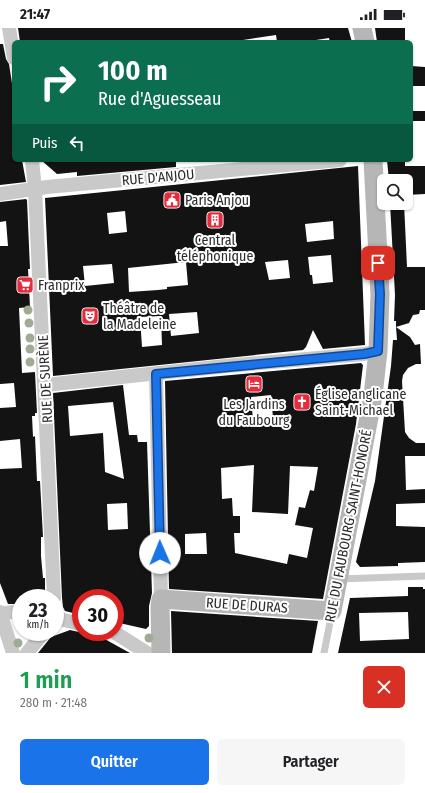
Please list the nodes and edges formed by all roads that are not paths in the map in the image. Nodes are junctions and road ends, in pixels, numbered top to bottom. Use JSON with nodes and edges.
{"nodes":[{"id":1,"x":9,"y":28,"type":"edge"},
{"id":2,"x":362,"y":28,"type":"edge"},
{"id":3,"x":365,"y":40,"type":"edge"},
{"id":4,"x":12,"y":46,"type":"edge"},
{"id":5,"x":32,"y":162,"type":"edge"},
{"id":6,"x":318,"y":162,"type":"edge"},
{"id":7,"x":374,"y":162,"type":"edge"},
{"id":8,"x":36,"y":189,"type":"junction"},
{"id":9,"x":0,"y":194,"type":"edge"},
{"id":10,"x":378,"y":351,"type":"junction"},
{"id":11,"x":156,"y":374,"type":"junction"},
{"id":12,"x":45,"y":385,"type":"junction"},
{"id":13,"x":425,"y":576,"type":"edge"},
{"id":14,"x":339,"y":579,"type":"junction"},
{"id":15,"x":54,"y":589,"type":"edge"},
{"id":16,"x":161,"y":599,"type":"junction"},
{"id":17,"x":332,"y":611,"type":"junction"},
{"id":18,"x":12,"y":612,"type":"edge"},
{"id":19,"x":0,"y":613,"type":"edge"},
{"id":20,"x":124,"y":638,"type":"edge"},
{"id":21,"x":37,"y":641,"type":"edge"},
{"id":22,"x":13,"y":653,"type":"edge"},
{"id":23,"x":27,"y":653,"type":"edge"},
{"id":24,"x":147,"y":653,"type":"edge"},
{"id":25,"x":161,"y":653,"type":"edge"},
{"id":26,"x":324,"y":653,"type":"edge"}],
"edges":[{"from":1,"to":4,"type":"street"},
{"from":2,"to":3,"type":"street"},
{"from":5,"to":8,"type":"street","name":"RUE DE SURÈNE"},
{"from":6,"to":8,"type":"street","name":"RUE D'ANJOU"},
{"from":7,"to":10,"type":"street","name":"RUE DU FAUBOURG SAINT-HONORÉ"},
{"from":8,"to":9,"type":"street","name":"RUE D'ANJOU"},
{"from":8,"to":12,"type":"street","name":"RUE DE SURÈNE"},
{"from":10,"to":11,"type":"street"},
{"from":10,"to":14,"type":"street","name":"RUE DU FAUBOURG SAINT-HONORÉ"},
{"from":11,"to":12,"type":"street"},
{"from":11,"to":16,"type":"street"},
{"from":12,"to":15,"type":"street","name":"RUE DE SURÈNE"},
{"from":13,"to":14,"type":"lane"},
{"from":14,"to":17,"type":"street","name":"RUE DU FAUBOURG SAINT-HONORÉ"},
{"from":16,"to":17,"type":"street","name":"RUE DE DURAS"},
{"from":16,"to":25,"type":"street"},
{"from":17,"to":26,"type":"lane","name":"RUE DU FAUBOURG SAINT-HONORÉ"},
{"from":18,"to":19,"type":"street"},
{"from":19,"to":22,"type":"street"},
{"from":20,"to":24,"type":"street"},
{"from":21,"to":23,"type":"street"}]}
